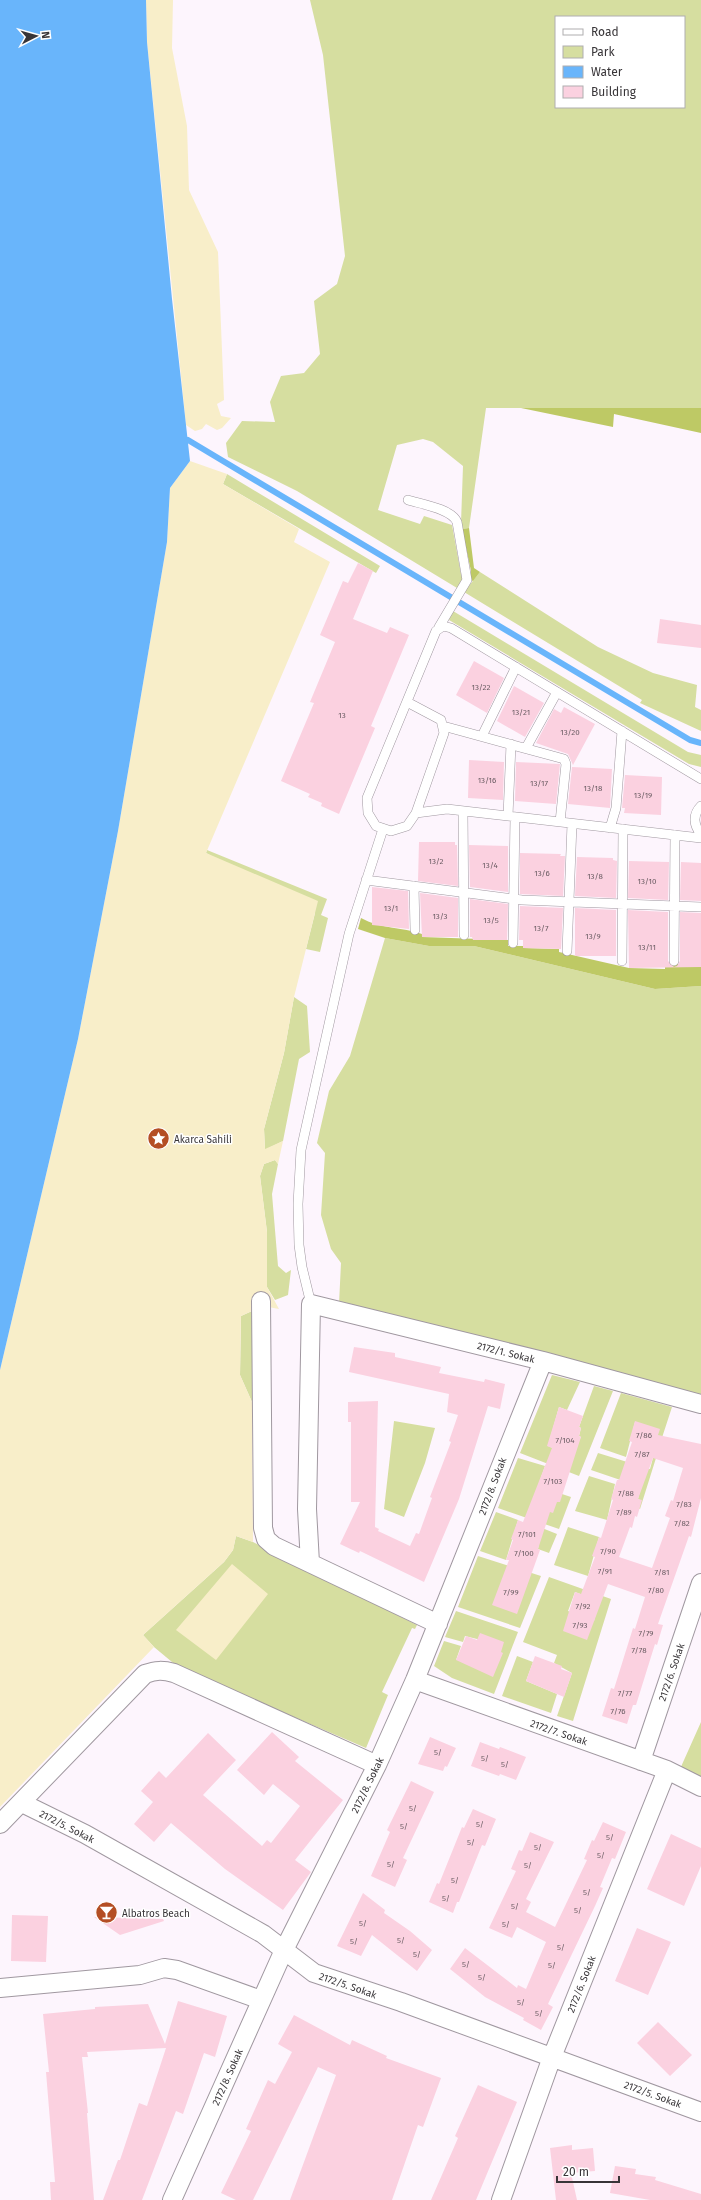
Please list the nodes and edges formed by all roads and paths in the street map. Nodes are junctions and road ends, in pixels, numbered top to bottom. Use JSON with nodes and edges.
{"nodes":[{"id":1,"x":408,"y":500,"type":"dead end"},
{"id":2,"x":439,"y":627,"type":"junction"},
{"id":3,"x":516,"y":667,"type":"junction"},
{"id":4,"x":557,"y":692,"type":"junction"},
{"id":5,"x":407,"y":702,"type":"junction"},
{"id":6,"x":443,"y":726,"type":"junction"},
{"id":7,"x":622,"y":731,"type":"junction"},
{"id":8,"x":482,"y":736,"type":"junction"},
{"id":9,"x":511,"y":744,"type":"junction"},
{"id":10,"x":526,"y":748,"type":"junction"},
{"id":11,"x":701,"y":779,"type":"edge"},
{"id":12,"x":701,"y":806,"type":"edge"},
{"id":13,"x":463,"y":811,"type":"junction"},
{"id":14,"x":416,"y":813,"type":"junction"},
{"id":15,"x":512,"y":817,"type":"junction"},
{"id":16,"x":560,"y":822,"type":"junction"},
{"id":17,"x":572,"y":824,"type":"junction"},
{"id":18,"x":610,"y":828,"type":"junction"},
{"id":19,"x":383,"y":829,"type":"junction"},
{"id":20,"x":623,"y":829,"type":"junction"},
{"id":21,"x":701,"y":834,"type":"edge"},
{"id":22,"x":675,"y":835,"type":"junction"},
{"id":23,"x":701,"y":838,"type":"edge"},
{"id":24,"x":366,"y":880,"type":"junction"},
{"id":25,"x":414,"y":886,"type":"junction"},
{"id":26,"x":464,"y":892,"type":"junction"},
{"id":27,"x":514,"y":899,"type":"junction"},
{"id":28,"x":569,"y":902,"type":"junction"},
{"id":29,"x":622,"y":904,"type":"junction"},
{"id":30,"x":674,"y":906,"type":"junction"},
{"id":31,"x":701,"y":907,"type":"edge"},
{"id":32,"x":415,"y":930,"type":"dead end"},
{"id":33,"x":464,"y":935,"type":"dead end"},
{"id":34,"x":513,"y":943,"type":"dead end"},
{"id":35,"x":567,"y":951,"type":"dead end"},
{"id":36,"x":622,"y":961,"type":"dead end"},
{"id":37,"x":674,"y":961,"type":"dead end"},
{"id":38,"x":261,"y":1301,"type":"dead end"},
{"id":39,"x":311,"y":1304,"type":"junction"},
{"id":40,"x":543,"y":1361,"type":"junction"},
{"id":41,"x":701,"y":1404,"type":"edge"},
{"id":42,"x":310,"y":1563,"type":"junction"},
{"id":43,"x":701,"y":1583,"type":"edge"},
{"id":44,"x":438,"y":1624,"type":"junction"},
{"id":45,"x":415,"y":1680,"type":"junction"},
{"id":46,"x":641,"y":1761,"type":"junction"},
{"id":47,"x":377,"y":1765,"type":"junction"},
{"id":48,"x":667,"y":1770,"type":"junction"},
{"id":49,"x":701,"y":1787,"type":"edge"},
{"id":50,"x":22,"y":1803,"type":"junction"},
{"id":51,"x":0,"y":1824,"type":"edge"},
{"id":52,"x":284,"y":1950,"type":"junction"},
{"id":53,"x":0,"y":1988,"type":"edge"},
{"id":54,"x":261,"y":2000,"type":"junction"},
{"id":55,"x":552,"y":2057,"type":"junction"},
{"id":56,"x":701,"y":2112,"type":"edge"},
{"id":57,"x":172,"y":2200,"type":"edge"},
{"id":58,"x":501,"y":2200,"type":"edge"}],
"edges":[{"from":1,"to":2,"type":"lane"},
{"from":2,"to":3,"type":"lane"},
{"from":2,"to":5,"type":"lane"},
{"from":3,"to":4,"type":"lane"},
{"from":3,"to":8,"type":"lane"},
{"from":4,"to":7,"type":"lane"},
{"from":4,"to":10,"type":"lane"},
{"from":5,"to":6,"type":"lane"},
{"from":5,"to":19,"type":"lane"},
{"from":6,"to":8,"type":"lane"},
{"from":6,"to":14,"type":"lane"},
{"from":7,"to":11,"type":"lane"},
{"from":7,"to":18,"type":"lane"},
{"from":8,"to":9,"type":"lane"},
{"from":9,"to":10,"type":"lane"},
{"from":9,"to":15,"type":"lane"},
{"from":10,"to":16,"type":"lane"},
{"from":12,"to":21,"type":"lane"},
{"from":13,"to":14,"type":"lane"},
{"from":13,"to":15,"type":"lane"},
{"from":13,"to":26,"type":"lane"},
{"from":14,"to":19,"type":"lane"},
{"from":15,"to":16,"type":"lane"},
{"from":15,"to":27,"type":"lane"},
{"from":16,"to":17,"type":"lane"},
{"from":17,"to":18,"type":"lane"},
{"from":17,"to":28,"type":"lane"},
{"from":18,"to":20,"type":"lane"},
{"from":19,"to":24,"type":"lane"},
{"from":20,"to":22,"type":"lane"},
{"from":20,"to":29,"type":"lane"},
{"from":22,"to":23,"type":"lane"},
{"from":22,"to":30,"type":"lane"},
{"from":24,"to":25,"type":"lane"},
{"from":24,"to":39,"type":"lane"},
{"from":25,"to":26,"type":"lane"},
{"from":25,"to":32,"type":"lane"},
{"from":26,"to":27,"type":"lane"},
{"from":26,"to":33,"type":"lane"},
{"from":27,"to":28,"type":"lane"},
{"from":27,"to":34,"type":"lane"},
{"from":28,"to":29,"type":"lane"},
{"from":28,"to":35,"type":"lane"},
{"from":29,"to":30,"type":"lane"},
{"from":29,"to":36,"type":"lane"},
{"from":30,"to":31,"type":"lane"},
{"from":30,"to":37,"type":"lane"},
{"from":38,"to":42,"type":"street"},
{"from":39,"to":40,"type":"street","name":"2172/1. Sokak"},
{"from":39,"to":42,"type":"street"},
{"from":40,"to":41,"type":"street","name":"2172/1. Sokak"},
{"from":40,"to":44,"type":"street","name":"2172/8. Sokak"},
{"from":42,"to":44,"type":"street"},
{"from":43,"to":46,"type":"street","name":"2172/6. Sokak"},
{"from":44,"to":45,"type":"street","name":"2172/8. Sokak"},
{"from":45,"to":46,"type":"street","name":"2172/7. Sokak"},
{"from":45,"to":47,"type":"street","name":"2172/8. Sokak"},
{"from":46,"to":48,"type":"street","name":"2172/7. Sokak"},
{"from":47,"to":50,"type":"street"},
{"from":47,"to":52,"type":"street","name":"2172/8. Sokak"},
{"from":48,"to":49,"type":"street","name":"2172/7. Sokak"},
{"from":48,"to":55,"type":"street","name":"2172/6. Sokak"},
{"from":50,"to":51,"type":"street"},
{"from":50,"to":52,"type":"street","name":"2172/5. Sokak"},
{"from":52,"to":54,"type":"street","name":"2172/8. Sokak"},
{"from":52,"to":55,"type":"street","name":"2172/5. Sokak"},
{"from":53,"to":54,"type":"street"},
{"from":54,"to":57,"type":"street","name":"2172/8. Sokak"},
{"from":55,"to":56,"type":"street","name":"2172/5. Sokak"},
{"from":55,"to":58,"type":"street","name":"2172/6. Sokak"}]}
